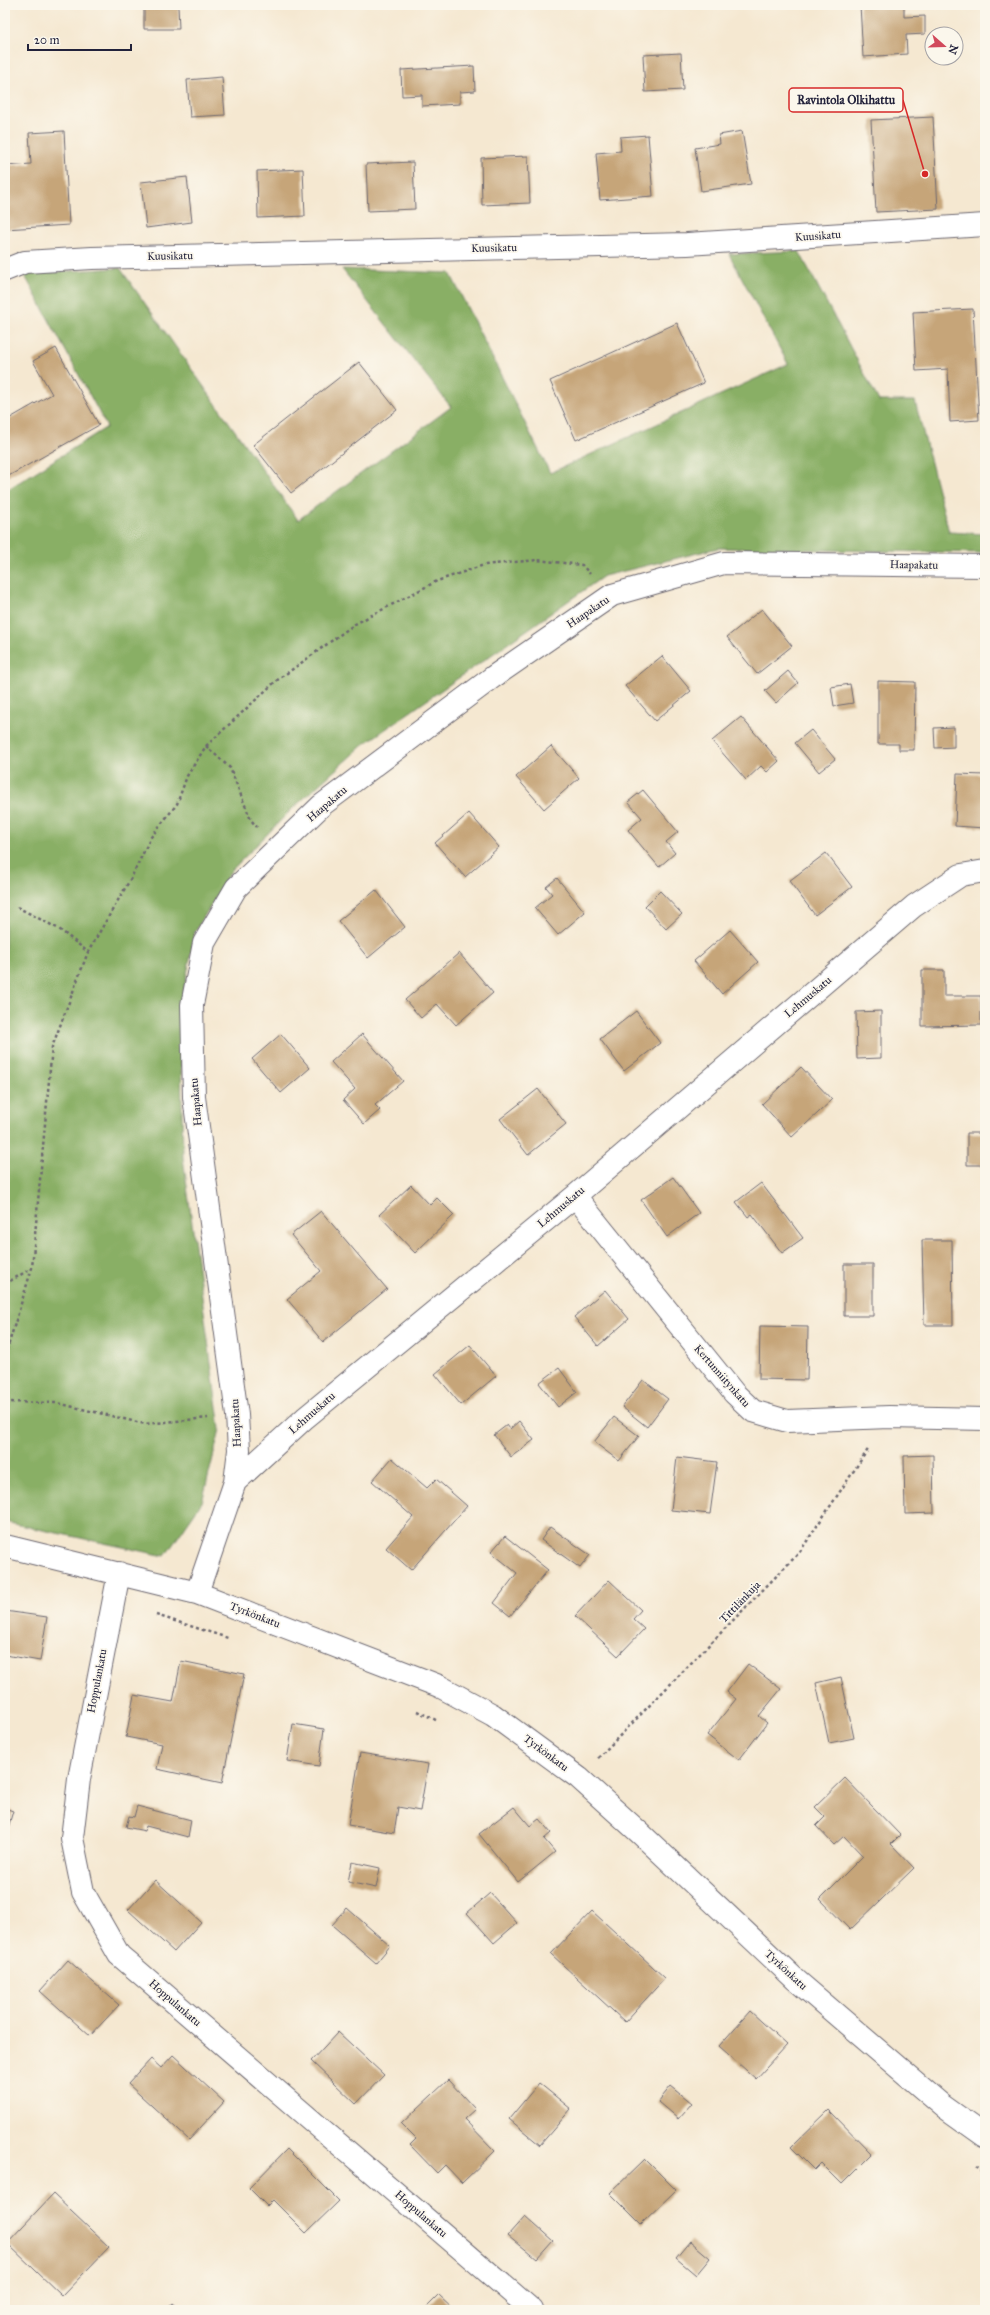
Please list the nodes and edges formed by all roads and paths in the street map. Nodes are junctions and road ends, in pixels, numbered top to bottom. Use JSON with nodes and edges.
{"nodes":[{"id":1,"x":985,"y":225,"type":"edge"},
{"id":2,"x":5,"y":270,"type":"edge"},
{"id":3,"x":985,"y":566,"type":"edge"},
{"id":4,"x":206,"y":746,"type":"dead end"},
{"id":5,"x":276,"y":850,"type":"junction"},
{"id":6,"x":985,"y":871,"type":"edge"},
{"id":7,"x":17,"y":907,"type":"dead end"},
{"id":8,"x":88,"y":952,"type":"dead end"},
{"id":9,"x":575,"y":1196,"type":"junction"},
{"id":10,"x":32,"y":1268,"type":"dead end"},
{"id":11,"x":5,"y":1284,"type":"edge"},
{"id":12,"x":5,"y":1402,"type":"edge"},
{"id":13,"x":237,"y":1415,"type":"junction"},
{"id":14,"x":889,"y":1417,"type":"junction"},
{"id":15,"x":985,"y":1419,"type":"edge"},
{"id":16,"x":235,"y":1482,"type":"junction"},
{"id":17,"x":5,"y":1546,"type":"edge"},
{"id":18,"x":120,"y":1572,"type":"junction"},
{"id":19,"x":197,"y":1593,"type":"junction"},
{"id":20,"x":112,"y":1602,"type":"junction"},
{"id":21,"x":236,"y":1641,"type":"dead end"},
{"id":22,"x":411,"y":1708,"type":"dead end"},
{"id":23,"x":439,"y":1722,"type":"dead end"},
{"id":24,"x":578,"y":1778,"type":"junction"},
{"id":25,"x":985,"y":2136,"type":"edge"},
{"id":26,"x":973,"y":2162,"type":"dead end"},
{"id":27,"x":985,"y":2171,"type":"edge"},
{"id":28,"x":532,"y":2310,"type":"edge"}],
"edges":[{"from":1,"to":2,"type":"street","name":"Kuusikatu"},
{"from":3,"to":5,"type":"street","name":"Haapakatu"},
{"from":4,"to":5,"type":"path"},
{"from":5,"to":13,"type":"street","name":"Haapakatu"},
{"from":6,"to":9,"type":"street","name":"Lehmuskatu"},
{"from":7,"to":8,"type":"path"},
{"from":9,"to":14,"type":"street","name":"Kertunniitynkatu"},
{"from":9,"to":16,"type":"street","name":"Lehmuskatu"},
{"from":10,"to":11,"type":"path"},
{"from":12,"to":13,"type":"path"},
{"from":13,"to":16,"type":"street","name":"Haapakatu"},
{"from":14,"to":15,"type":"street","name":"Kertunniitynkatu"},
{"from":14,"to":24,"type":"path","name":"Tittilänkuja"},
{"from":16,"to":19,"type":"street","name":"Lehmuskatu"},
{"from":17,"to":18,"type":"street","name":"Tyrkönkatu"},
{"from":18,"to":19,"type":"street","name":"Tyrkönkatu"},
{"from":18,"to":20,"type":"street","name":"Hoppulankatu"},
{"from":19,"to":24,"type":"street","name":"Tyrkönkatu"},
{"from":20,"to":21,"type":"path"},
{"from":20,"to":28,"type":"street","name":"Hoppulankatu"},
{"from":22,"to":23,"type":"path"},
{"from":24,"to":25,"type":"street","name":"Tyrkönkatu"},
{"from":26,"to":27,"type":"path"}]}
